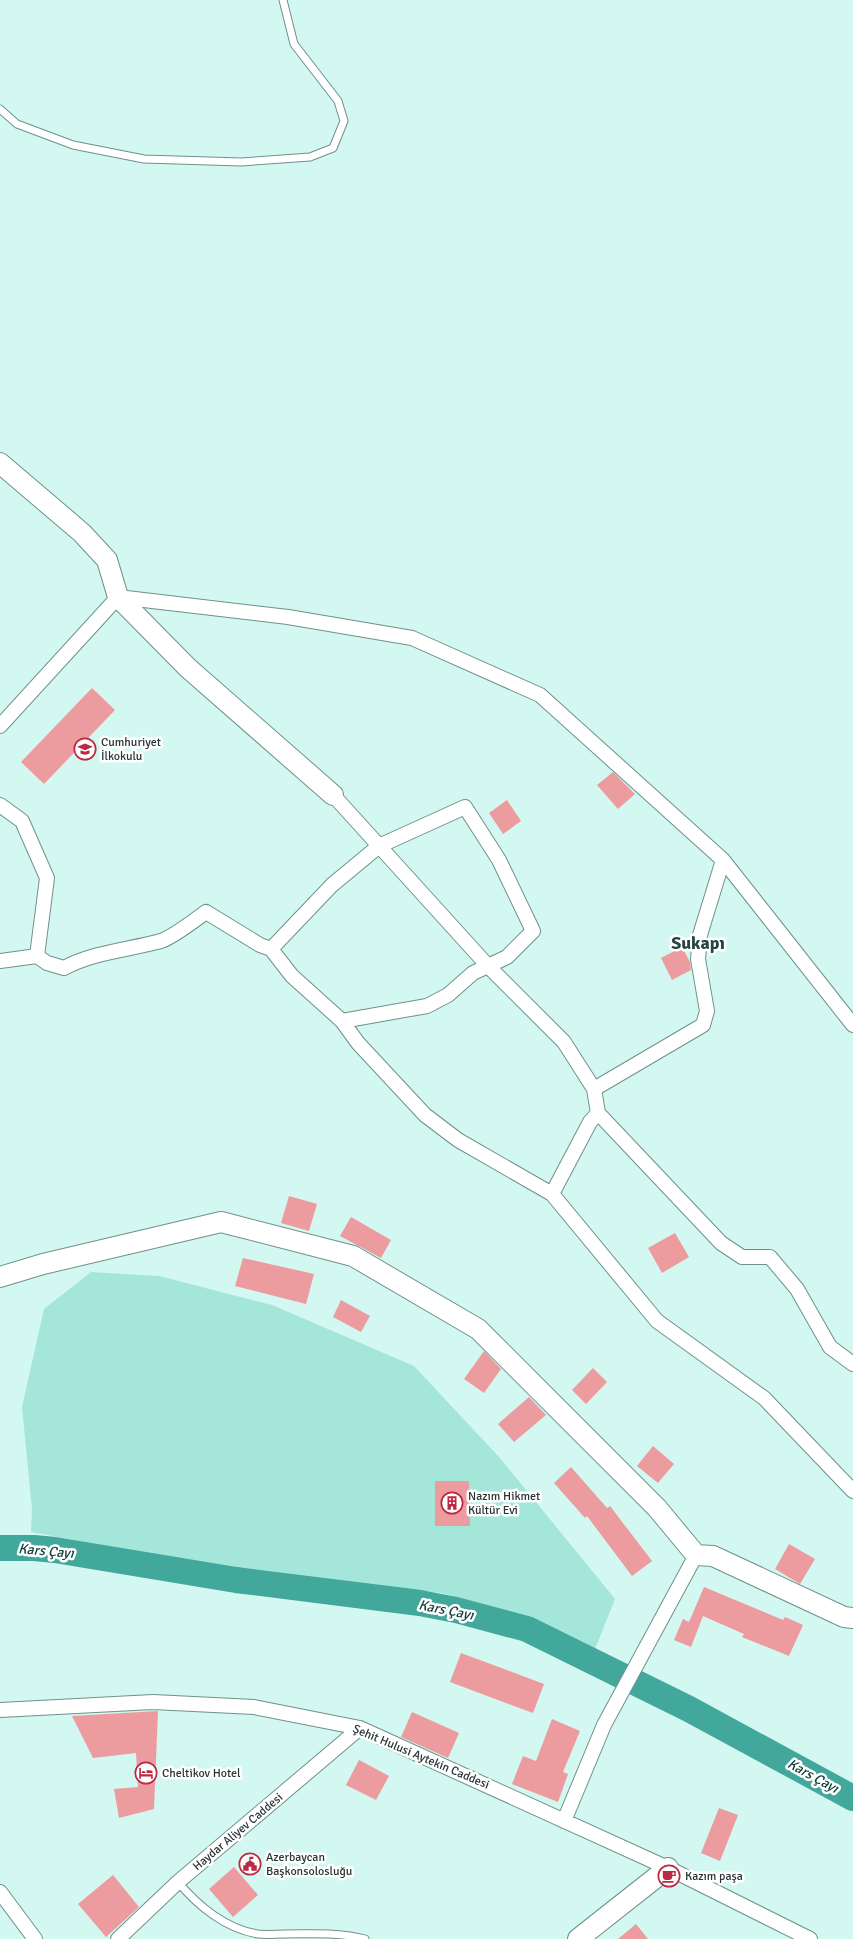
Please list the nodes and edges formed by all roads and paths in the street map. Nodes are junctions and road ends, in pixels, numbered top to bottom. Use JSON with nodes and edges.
{"nodes":[{"id":1,"x":283,"y":0,"type":"edge"},
{"id":2,"x":0,"y":109,"type":"edge"},
{"id":3,"x":0,"y":463,"type":"edge"},
{"id":4,"x":118,"y":597,"type":"junction"},
{"id":5,"x":0,"y":726,"type":"edge"},
{"id":6,"x":334,"y":795,"type":"joint"},
{"id":7,"x":0,"y":805,"type":"edge"},
{"id":8,"x":379,"y":846,"type":"junction"},
{"id":9,"x":723,"y":860,"type":"junction"},
{"id":10,"x":271,"y":949,"type":"junction"},
{"id":11,"x":37,"y":956,"type":"junction"},
{"id":12,"x":0,"y":961,"type":"edge"},
{"id":13,"x":488,"y":966,"type":"junction"},
{"id":14,"x":342,"y":1022,"type":"junction"},
{"id":15,"x":853,"y":1025,"type":"edge"},
{"id":16,"x":594,"y":1089,"type":"junction"},
{"id":17,"x":598,"y":1113,"type":"junction"},
{"id":18,"x":552,"y":1194,"type":"junction"},
{"id":19,"x":0,"y":1277,"type":"edge"},
{"id":20,"x":853,"y":1364,"type":"edge"},
{"id":21,"x":853,"y":1491,"type":"edge"},
{"id":22,"x":696,"y":1555,"type":"junction"},
{"id":23,"x":853,"y":1618,"type":"edge"},
{"id":24,"x":0,"y":1710,"type":"edge"},
{"id":25,"x":360,"y":1728,"type":"junction"},
{"id":26,"x":564,"y":1821,"type":"junction"},
{"id":27,"x":668,"y":1868,"type":"junction"},
{"id":28,"x":178,"y":1882,"type":"junction"},
{"id":29,"x":0,"y":1892,"type":"edge"},
{"id":30,"x":35,"y":1939,"type":"edge"},
{"id":31,"x":118,"y":1939,"type":"edge"},
{"id":32,"x":365,"y":1939,"type":"edge"},
{"id":33,"x":578,"y":1939,"type":"edge"},
{"id":34,"x":810,"y":1939,"type":"edge"}],
"edges":[{"from":1,"to":2,"type":"lane"},
{"from":3,"to":4,"type":"street"},
{"from":4,"to":5,"type":"street"},
{"from":4,"to":6,"type":"street"},
{"from":4,"to":9,"type":"street"},
{"from":6,"to":8,"type":"street"},
{"from":7,"to":11,"type":"street"},
{"from":8,"to":10,"type":"street"},
{"from":8,"to":13,"type":"street"},
{"from":8,"to":13,"type":"street"},
{"from":9,"to":15,"type":"street"},
{"from":9,"to":16,"type":"street"},
{"from":10,"to":11,"type":"street"},
{"from":10,"to":14,"type":"street"},
{"from":11,"to":12,"type":"street"},
{"from":13,"to":14,"type":"street"},
{"from":13,"to":16,"type":"street"},
{"from":14,"to":18,"type":"street"},
{"from":16,"to":17,"type":"street"},
{"from":17,"to":18,"type":"street"},
{"from":17,"to":20,"type":"street"},
{"from":18,"to":21,"type":"street"},
{"from":19,"to":22,"type":"street"},
{"from":22,"to":23,"type":"street"},
{"from":22,"to":26,"type":"street"},
{"from":24,"to":25,"type":"street","name":"Şehit Hulusi Aytekin Caddesi"},
{"from":25,"to":26,"type":"street","name":"Şehit Hulusi Aytekin Caddesi"},
{"from":25,"to":28,"type":"street","name":"Haydar Aliyev Caddesi"},
{"from":26,"to":27,"type":"street","name":"Şehit Hulusi Aytekin Caddesi"},
{"from":27,"to":33,"type":"street"},
{"from":27,"to":34,"type":"street","name":"Şehit Hulusi Aytekin Caddesi"},
{"from":28,"to":31,"type":"street","name":"Haydar Aliyev Caddesi"},
{"from":28,"to":32,"type":"lane"},
{"from":29,"to":30,"type":"street"}]}
